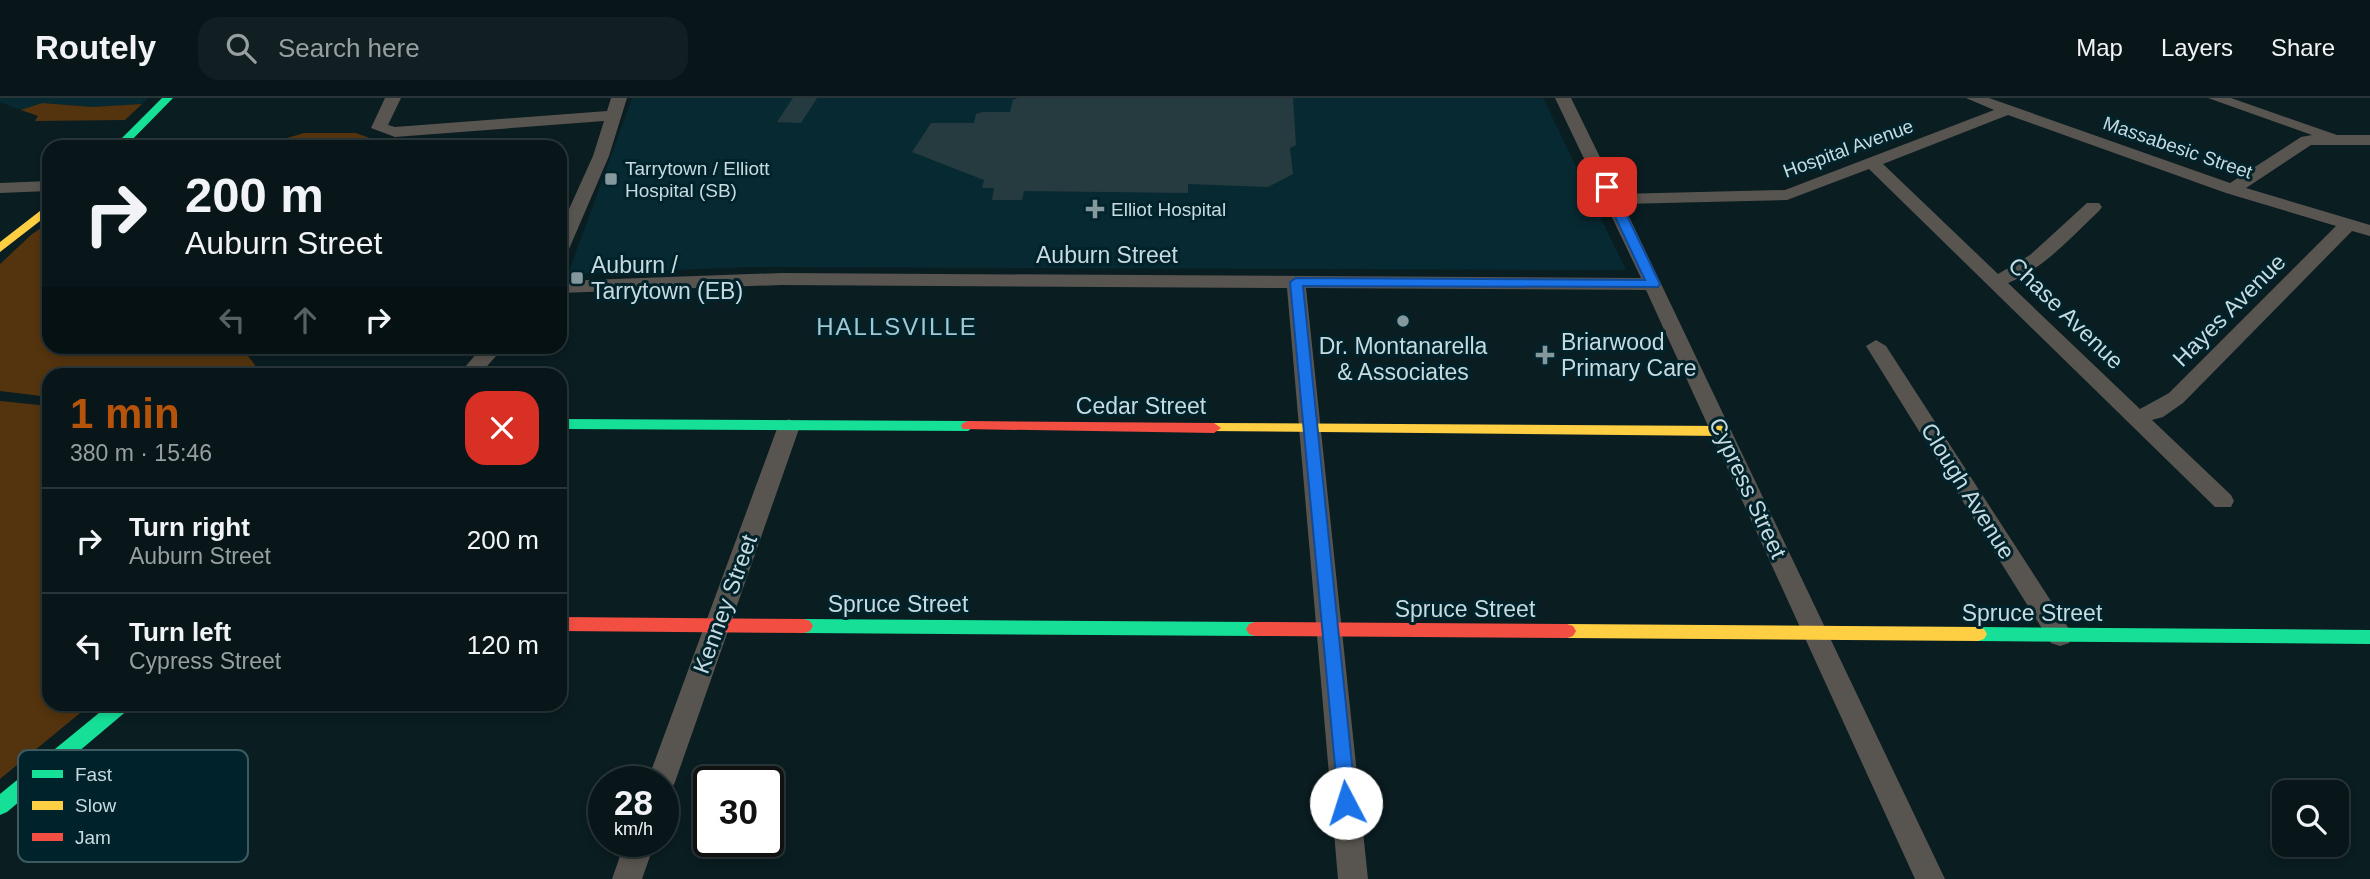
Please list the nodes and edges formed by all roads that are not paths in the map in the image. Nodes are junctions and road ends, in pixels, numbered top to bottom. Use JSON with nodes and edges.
{"nodes":[{"id":1,"x":168,"y":98,"type":"edge"},
{"id":2,"x":393,"y":98,"type":"edge"},
{"id":3,"x":1563,"y":98,"type":"edge"},
{"id":4,"x":1973,"y":98,"type":"edge"},
{"id":5,"x":2217,"y":98,"type":"edge"},
{"id":6,"x":617,"y":106,"type":"edge"},
{"id":7,"x":2008,"y":110,"type":"junction"},
{"id":8,"x":2336,"y":139,"type":"junction"},
{"id":9,"x":2370,"y":139,"type":"edge"},
{"id":10,"x":127,"y":140,"type":"edge"},
{"id":11,"x":1872,"y":163,"type":"junction"},
{"id":12,"x":42,"y":186,"type":"edge"},
{"id":13,"x":0,"y":188,"type":"edge"},
{"id":14,"x":2232,"y":189,"type":"junction"},
{"id":15,"x":1613,"y":199,"type":"junction"},
{"id":16,"x":2094,"y":207,"type":"dead end"},
{"id":17,"x":42,"y":214,"type":"edge"},
{"id":18,"x":2348,"y":225,"type":"junction"},
{"id":19,"x":2370,"y":231,"type":"edge"},
{"id":20,"x":567,"y":233,"type":"edge"},
{"id":21,"x":0,"y":248,"type":"edge"},
{"id":22,"x":1997,"y":281,"type":"junction"},
{"id":23,"x":1296,"y":282,"type":"junction"},
{"id":24,"x":1653,"y":284,"type":"junction"},
{"id":25,"x":567,"y":286,"type":"edge"},
{"id":26,"x":1876,"y":346,"type":"dead end"},
{"id":27,"x":488,"y":354,"type":"edge"},
{"id":28,"x":475,"y":368,"type":"edge"},
{"id":29,"x":2137,"y":417,"type":"junction"},
{"id":30,"x":567,"y":424,"type":"edge"},
{"id":31,"x":789,"y":426,"type":"junction"},
{"id":32,"x":1310,"y":429,"type":"junction"},
{"id":33,"x":1722,"y":431,"type":"junction"},
{"id":34,"x":2223,"y":501,"type":"dead end"},
{"id":35,"x":567,"y":624,"type":"edge"},
{"id":36,"x":717,"y":625,"type":"junction"},
{"id":37,"x":1331,"y":631,"type":"junction"},
{"id":38,"x":1816,"y":635,"type":"junction"},
{"id":39,"x":2060,"y":636,"type":"junction"},
{"id":40,"x":2370,"y":637,"type":"edge"},
{"id":41,"x":114,"y":711,"type":"edge"},
{"id":42,"x":67,"y":750,"type":"edge"},
{"id":43,"x":667,"y":766,"type":"edge"},
{"id":44,"x":18,"y":791,"type":"edge"},
{"id":45,"x":0,"y":806,"type":"edge"},
{"id":46,"x":635,"y":857,"type":"edge"},
{"id":47,"x":627,"y":879,"type":"edge"},
{"id":48,"x":1353,"y":879,"type":"edge"},
{"id":49,"x":1930,"y":879,"type":"edge"}],
"edges":[{"from":1,"to":10,"type":"street"},
{"from":2,"to":6,"type":"street"},
{"from":3,"to":15,"type":"street","name":"Cypress Street"},
{"from":4,"to":7,"type":"street","name":"Massabesic Street"},
{"from":5,"to":8,"type":"street"},
{"from":6,"to":20,"type":"street"},
{"from":7,"to":11,"type":"street","name":"Hospital Avenue"},
{"from":7,"to":14,"type":"street","name":"Massabesic Street"},
{"from":8,"to":9,"type":"street"},
{"from":8,"to":14,"type":"street"},
{"from":11,"to":15,"type":"street","name":"Hospital Avenue"},
{"from":11,"to":22,"type":"street","name":"Chase Avenue"},
{"from":12,"to":13,"type":"street"},
{"from":14,"to":18,"type":"street","name":"Massabesic Street"},
{"from":15,"to":24,"type":"street","name":"Cypress Street"},
{"from":16,"to":22,"type":"street"},
{"from":17,"to":21,"type":"street"},
{"from":18,"to":19,"type":"street","name":"Massabesic Street"},
{"from":18,"to":29,"type":"street","name":"Hayes Avenue"},
{"from":22,"to":29,"type":"street","name":"Chase Avenue"},
{"from":23,"to":24,"type":"street","name":"Auburn Street"},
{"from":23,"to":25,"type":"street","name":"Auburn Street"},
{"from":23,"to":32,"type":"street"},
{"from":24,"to":33,"type":"street","name":"Cypress Street"},
{"from":26,"to":39,"type":"street","name":"Clough Avenue"},
{"from":27,"to":28,"type":"street"},
{"from":29,"to":34,"type":"street","name":"Chase Avenue"},
{"from":30,"to":31,"type":"street","name":"Cedar Street"},
{"from":31,"to":32,"type":"street","name":"Cedar Street"},
{"from":31,"to":36,"type":"street","name":"Kenney Street"},
{"from":32,"to":33,"type":"street","name":"Cedar Street"},
{"from":32,"to":37,"type":"street"},
{"from":33,"to":38,"type":"street","name":"Cypress Street"},
{"from":35,"to":36,"type":"street","name":"Spruce Street"},
{"from":36,"to":37,"type":"street","name":"Spruce Street"},
{"from":36,"to":43,"type":"street","name":"Kenney Street"},
{"from":37,"to":38,"type":"street","name":"Spruce Street"},
{"from":37,"to":48,"type":"street"},
{"from":38,"to":39,"type":"street","name":"Spruce Street"},
{"from":38,"to":49,"type":"street","name":"Cypress Street"},
{"from":39,"to":40,"type":"street","name":"Spruce Street"},
{"from":41,"to":42,"type":"street"},
{"from":44,"to":45,"type":"street"},
{"from":46,"to":47,"type":"street"}]}
